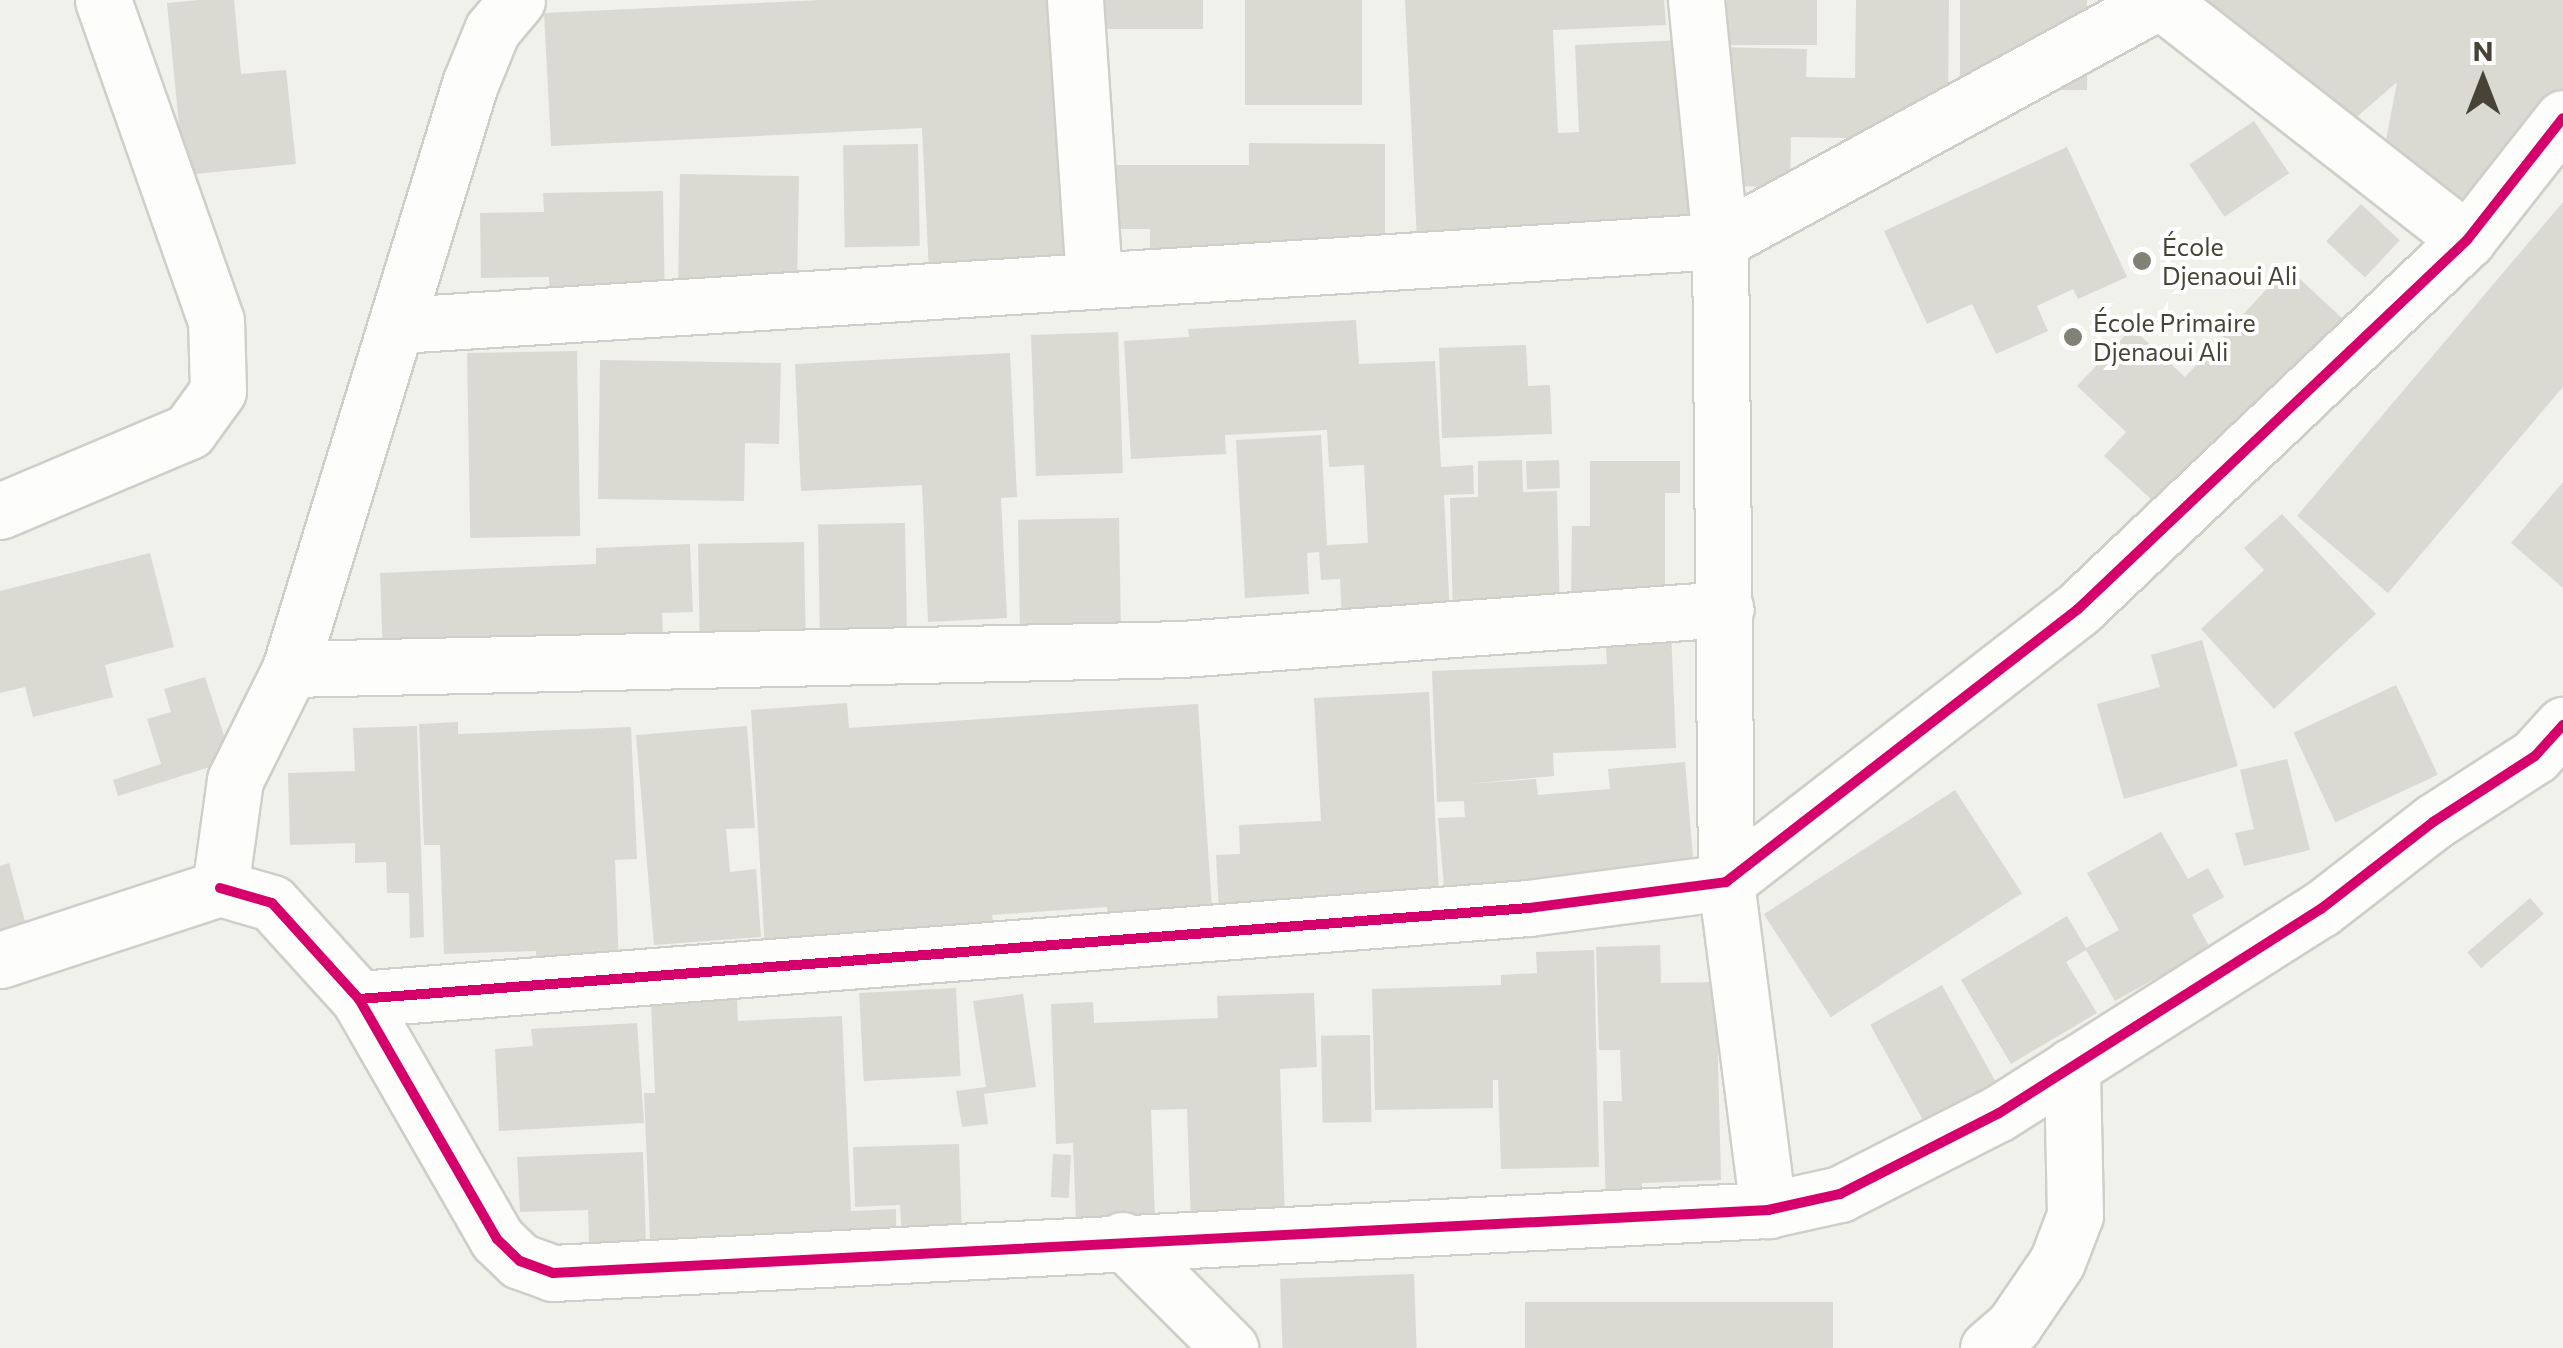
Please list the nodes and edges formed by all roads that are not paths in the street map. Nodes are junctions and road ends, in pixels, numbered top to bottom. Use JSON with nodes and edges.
{"nodes":[{"id":1,"x":103,"y":0,"type":"edge"},
{"id":2,"x":517,"y":0,"type":"edge"},
{"id":3,"x":1075,"y":0,"type":"edge"},
{"id":4,"x":1696,"y":0,"type":"edge"},
{"id":5,"x":2161,"y":1,"type":"edge"},
{"id":6,"x":2563,"y":118,"type":"edge"},
{"id":7,"x":2467,"y":240,"type":"junction"},
{"id":8,"x":1720,"y":241,"type":"junction"},
{"id":9,"x":1094,"y":277,"type":"junction"},
{"id":10,"x":399,"y":325,"type":"junction"},
{"id":11,"x":0,"y":512,"type":"edge"},
{"id":12,"x":1726,"y":609,"type":"junction"},
{"id":13,"x":290,"y":669,"type":"junction"},
{"id":14,"x":2563,"y":725,"type":"edge"},
{"id":15,"x":1726,"y":882,"type":"junction"},
{"id":16,"x":220,"y":888,"type":"junction"},
{"id":17,"x":0,"y":960,"type":"edge"},
{"id":18,"x":359,"y":999,"type":"junction"},
{"id":19,"x":2072,"y":1066,"type":"junction"},
{"id":20,"x":1768,"y":1210,"type":"junction"},
{"id":21,"x":1122,"y":1240,"type":"junction"},
{"id":22,"x":1230,"y":1348,"type":"edge"},
{"id":23,"x":1988,"y":1348,"type":"edge"}],
"edges":[{"from":1,"to":11,"type":"street"},
{"from":2,"to":10,"type":"street"},
{"from":3,"to":9,"type":"street"},
{"from":4,"to":8,"type":"street"},
{"from":5,"to":7,"type":"street"},
{"from":5,"to":8,"type":"street"},
{"from":6,"to":7,"type":"street"},
{"from":7,"to":15,"type":"street"},
{"from":8,"to":9,"type":"street"},
{"from":8,"to":12,"type":"street"},
{"from":9,"to":10,"type":"street"},
{"from":10,"to":13,"type":"street"},
{"from":12,"to":13,"type":"street"},
{"from":12,"to":15,"type":"street"},
{"from":13,"to":16,"type":"street"},
{"from":14,"to":19,"type":"street"},
{"from":15,"to":18,"type":"street"},
{"from":15,"to":20,"type":"street"},
{"from":16,"to":17,"type":"street"},
{"from":16,"to":18,"type":"street"},
{"from":18,"to":21,"type":"street"},
{"from":19,"to":20,"type":"street"},
{"from":19,"to":23,"type":"street"},
{"from":20,"to":21,"type":"street"},
{"from":21,"to":22,"type":"street"}]}
